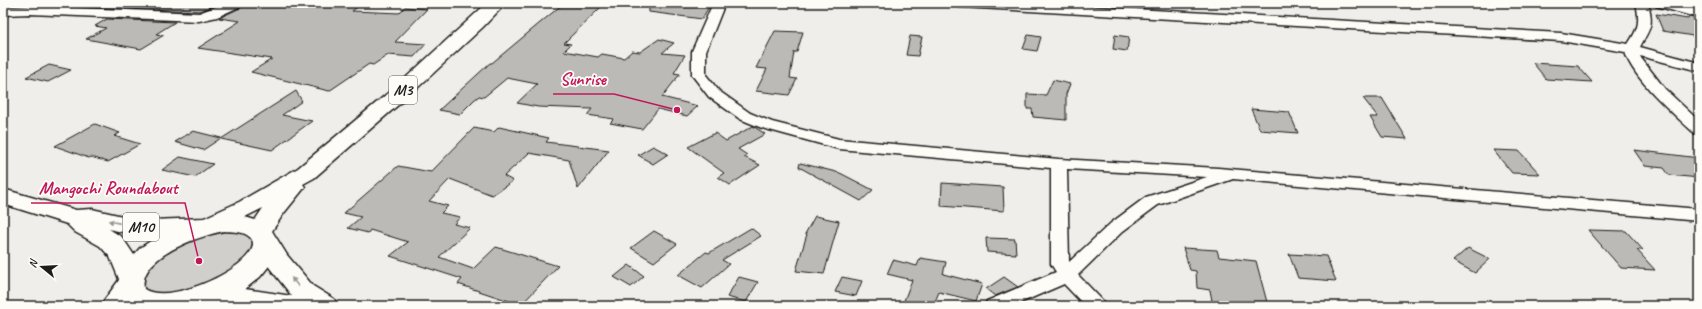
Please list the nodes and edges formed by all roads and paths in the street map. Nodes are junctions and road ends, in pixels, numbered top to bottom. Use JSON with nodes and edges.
{"nodes":[{"id":1,"x":238,"y":3,"type":"edge"},
{"id":2,"x":497,"y":3,"type":"edge"},
{"id":3,"x":719,"y":3,"type":"edge"},
{"id":4,"x":960,"y":3,"type":"edge"},
{"id":5,"x":1642,"y":3,"type":"edge"},
{"id":6,"x":1660,"y":3,"type":"edge"},
{"id":7,"x":1157,"y":9,"type":"edge"},
{"id":8,"x":3,"y":11,"type":"edge"},
{"id":9,"x":1699,"y":14,"type":"edge"},
{"id":10,"x":1632,"y":48,"type":"junction"},
{"id":11,"x":1699,"y":68,"type":"edge"},
{"id":12,"x":1699,"y":130,"type":"edge"},
{"id":13,"x":1059,"y":164,"type":"junction"},
{"id":14,"x":306,"y":174,"type":"junction"},
{"id":15,"x":1234,"y":175,"type":"junction"},
{"id":16,"x":3,"y":196,"type":"edge"},
{"id":17,"x":1699,"y":215,"type":"edge"},
{"id":18,"x":75,"y":218,"type":"junction"},
{"id":19,"x":208,"y":226,"type":"junction"},
{"id":20,"x":263,"y":236,"type":"junction"},
{"id":21,"x":1067,"y":275,"type":"junction"},
{"id":22,"x":131,"y":280,"type":"junction"},
{"id":23,"x":194,"y":302,"type":"edge"},
{"id":24,"x":112,"y":306,"type":"edge"},
{"id":25,"x":292,"y":306,"type":"edge"},
{"id":26,"x":325,"y":306,"type":"edge"},
{"id":27,"x":994,"y":306,"type":"edge"},
{"id":28,"x":1096,"y":306,"type":"edge"}],
"edges":[{"from":1,"to":8,"type":"street"},
{"from":2,"to":14,"type":"highway","number":"M3"},
{"from":3,"to":13,"type":"street"},
{"from":4,"to":7,"type":"street"},
{"from":5,"to":10,"type":"street"},
{"from":6,"to":9,"type":"street"},
{"from":7,"to":10,"type":"street"},
{"from":10,"to":11,"type":"street"},
{"from":10,"to":12,"type":"street"},
{"from":13,"to":15,"type":"street"},
{"from":13,"to":21,"type":"street"},
{"from":14,"to":19,"type":"highway","number":"M3"},
{"from":14,"to":20,"type":"highway","number":"M3"},
{"from":15,"to":17,"type":"street"},
{"from":15,"to":21,"type":"street"},
{"from":16,"to":18,"type":"highway","number":"M10"},
{"from":19,"to":18,"type":"highway","number":"M10","one_way":true},
{"from":18,"to":22,"type":"highway","number":"M10"},
{"from":19,"to":20,"type":"highway","number":"M3"},
{"from":19,"to":22,"type":"highway","number":"M3"},
{"from":20,"to":23,"type":"highway","number":"M3"},
{"from":26,"to":20,"type":"highway","one_way":true},
{"from":21,"to":27,"type":"street"},
{"from":21,"to":28,"type":"street"},
{"from":22,"to":23,"type":"highway","number":"M3"},
{"from":22,"to":24,"type":"street"},
{"from":23,"to":25,"type":"highway","number":"M3"}]}
